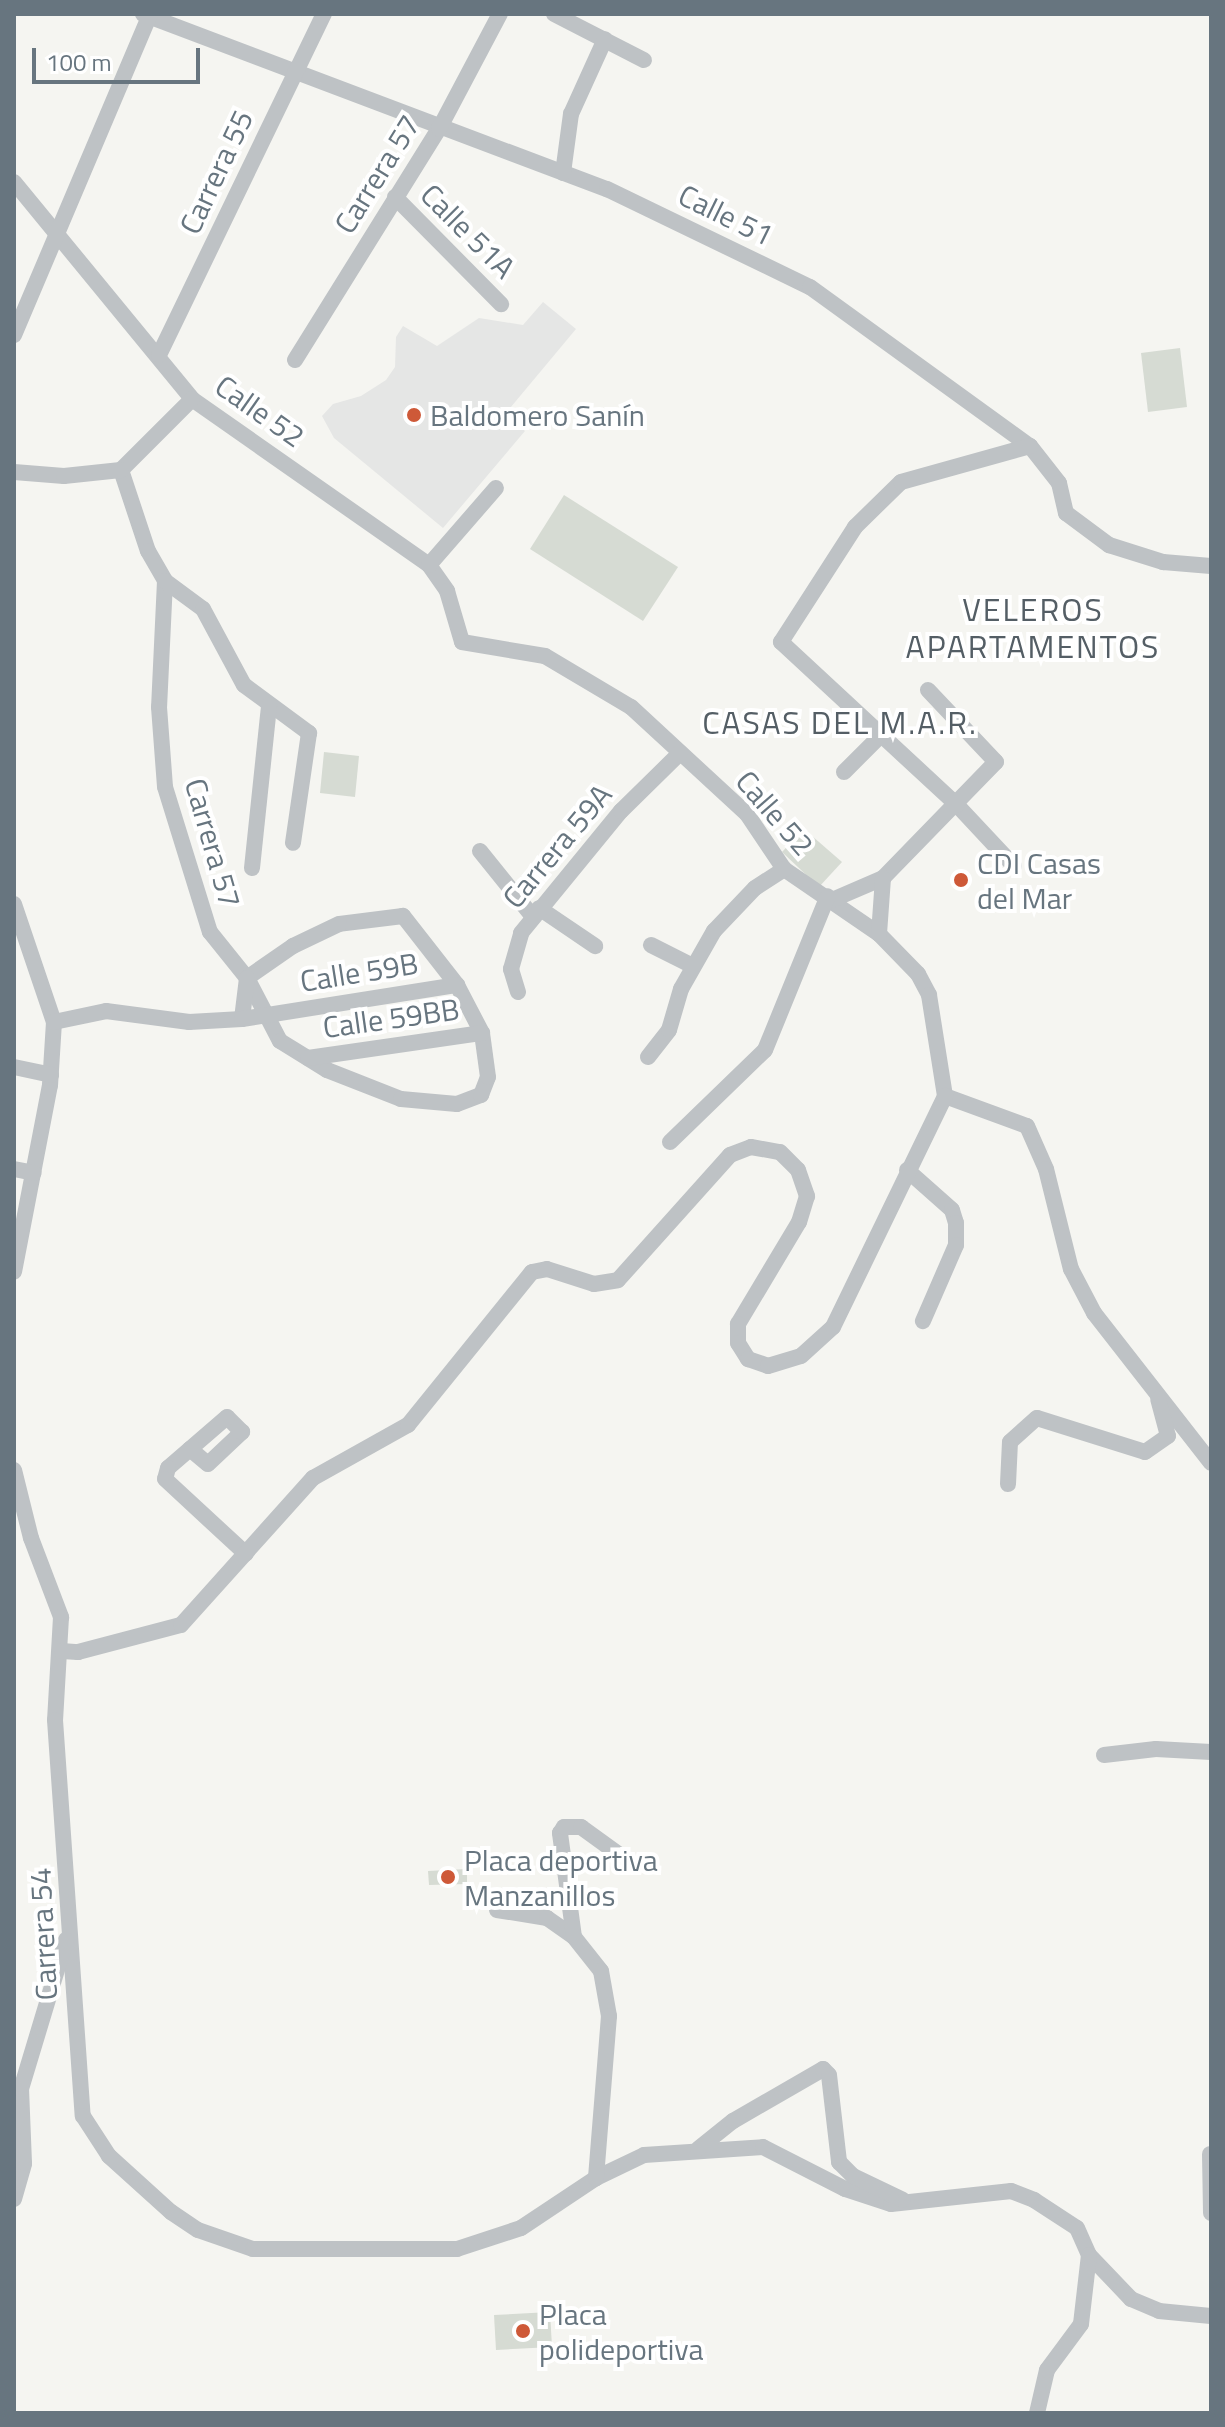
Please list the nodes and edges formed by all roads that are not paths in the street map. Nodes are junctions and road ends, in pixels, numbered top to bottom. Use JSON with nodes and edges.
{"nodes":[{"id":1,"x":324,"y":14,"type":"edge"},
{"id":2,"x":500,"y":14,"type":"edge"},
{"id":3,"x":554,"y":14,"type":"edge"},
{"id":4,"x":148,"y":15,"type":"edge"},
{"id":5,"x":605,"y":39,"type":"junction"},
{"id":6,"x":644,"y":60,"type":"dead end"},
{"id":7,"x":295,"y":70,"type":"junction"},
{"id":8,"x":439,"y":129,"type":"junction"},
{"id":9,"x":563,"y":173,"type":"junction"},
{"id":10,"x":14,"y":182,"type":"edge"},
{"id":11,"x":395,"y":197,"type":"junction"},
{"id":12,"x":53,"y":234,"type":"junction"},
{"id":13,"x":501,"y":304,"type":"dead end"},
{"id":14,"x":14,"y":335,"type":"edge"},
{"id":15,"x":159,"y":355,"type":"junction"},
{"id":16,"x":295,"y":360,"type":"dead end"},
{"id":17,"x":192,"y":399,"type":"junction"},
{"id":18,"x":1030,"y":446,"type":"junction"},
{"id":19,"x":121,"y":470,"type":"junction"},
{"id":20,"x":14,"y":472,"type":"edge"},
{"id":21,"x":496,"y":488,"type":"dead end"},
{"id":22,"x":429,"y":565,"type":"junction"},
{"id":23,"x":1211,"y":566,"type":"edge"},
{"id":24,"x":165,"y":581,"type":"junction"},
{"id":25,"x":928,"y":690,"type":"dead end"},
{"id":26,"x":269,"y":705,"type":"junction"},
{"id":27,"x":882,"y":734,"type":"junction"},
{"id":28,"x":680,"y":753,"type":"junction"},
{"id":29,"x":844,"y":772,"type":"dead end"},
{"id":30,"x":957,"y":805,"type":"junction"},
{"id":31,"x":293,"y":843,"type":"dead end"},
{"id":32,"x":480,"y":851,"type":"dead end"},
{"id":33,"x":1014,"y":866,"type":"dead end"},
{"id":34,"x":252,"y":868,"type":"dead end"},
{"id":35,"x":784,"y":869,"type":"junction"},
{"id":36,"x":883,"y":878,"type":"junction"},
{"id":37,"x":830,"y":898,"type":"junction"},
{"id":38,"x":14,"y":904,"type":"edge"},
{"id":39,"x":536,"y":912,"type":"junction"},
{"id":40,"x":879,"y":934,"type":"junction"},
{"id":41,"x":651,"y":945,"type":"dead end"},
{"id":42,"x":595,"y":946,"type":"dead end"},
{"id":43,"x":693,"y":966,"type":"junction"},
{"id":44,"x":14,"y":969,"type":"edge"},
{"id":45,"x":33,"y":971,"type":"junction"},
{"id":46,"x":247,"y":978,"type":"junction"},
{"id":47,"x":457,"y":985,"type":"junction"},
{"id":48,"x":518,"y":992,"type":"dead end"},
{"id":49,"x":271,"y":1015,"type":"junction"},
{"id":50,"x":242,"y":1019,"type":"junction"},
{"id":51,"x":54,"y":1022,"type":"junction"},
{"id":52,"x":482,"y":1033,"type":"junction"},
{"id":53,"x":648,"y":1057,"type":"dead end"},
{"id":54,"x":308,"y":1058,"type":"junction"},
{"id":55,"x":14,"y":1067,"type":"edge"},
{"id":56,"x":51,"y":1075,"type":"junction"},
{"id":57,"x":945,"y":1096,"type":"junction"},
{"id":58,"x":670,"y":1142,"type":"dead end"},
{"id":59,"x":14,"y":1169,"type":"edge"},
{"id":60,"x":907,"y":1170,"type":"junction"},
{"id":61,"x":34,"y":1173,"type":"junction"},
{"id":62,"x":20,"y":1220,"type":"edge"},
{"id":63,"x":14,"y":1272,"type":"edge"},
{"id":64,"x":923,"y":1321,"type":"dead end"},
{"id":65,"x":1155,"y":1390,"type":"junction"},
{"id":66,"x":190,"y":1449,"type":"dead end"},
{"id":67,"x":1211,"y":1463,"type":"edge"},
{"id":68,"x":14,"y":1470,"type":"edge"},
{"id":69,"x":1008,"y":1484,"type":"dead end"},
{"id":70,"x":246,"y":1554,"type":"junction"},
{"id":71,"x":62,"y":1651,"type":"junction"},
{"id":72,"x":1211,"y":1752,"type":"edge"},
{"id":73,"x":1104,"y":1755,"type":"dead end"},
{"id":74,"x":628,"y":1861,"type":"dead end"},
{"id":75,"x":497,"y":1910,"type":"dead end"},
{"id":76,"x":71,"y":1923,"type":"junction"},
{"id":77,"x":574,"y":1937,"type":"junction"},
{"id":78,"x":698,"y":2149,"type":"junction"},
{"id":79,"x":1210,"y":2154,"type":"edge"},
{"id":80,"x":596,"y":2178,"type":"junction"},
{"id":81,"x":14,"y":2199,"type":"edge"},
{"id":82,"x":911,"y":2204,"type":"junction"},
{"id":83,"x":1211,"y":2213,"type":"edge"},
{"id":84,"x":1089,"y":2255,"type":"junction"},
{"id":85,"x":1211,"y":2316,"type":"edge"},
{"id":86,"x":1037,"y":2413,"type":"edge"}],
"edges":[{"from":1,"to":7,"type":"street","name":"Carrera 55"},
{"from":2,"to":8,"type":"street","name":"Carrera 57"},
{"from":3,"to":5,"type":"street"},
{"from":4,"to":7,"type":"street","name":"Calle 51"},
{"from":4,"to":12,"type":"street"},
{"from":5,"to":6,"type":"street"},
{"from":5,"to":9,"type":"street"},
{"from":7,"to":8,"type":"street","name":"Calle 51"},
{"from":7,"to":15,"type":"street","name":"Carrera 55"},
{"from":8,"to":9,"type":"street","name":"Calle 51"},
{"from":8,"to":11,"type":"street","name":"Carrera 57"},
{"from":9,"to":18,"type":"street","name":"Calle 51"},
{"from":10,"to":12,"type":"street","name":"Calle 52"},
{"from":11,"to":13,"type":"street","name":"Calle 51A"},
{"from":11,"to":16,"type":"street","name":"Carrera 57"},
{"from":12,"to":14,"type":"street"},
{"from":12,"to":15,"type":"street","name":"Calle 52"},
{"from":15,"to":17,"type":"street","name":"Calle 52"},
{"from":17,"to":19,"type":"street"},
{"from":17,"to":22,"type":"street","name":"Calle 52"},
{"from":18,"to":23,"type":"street","name":"Calle 51"},
{"from":18,"to":27,"type":"street"},
{"from":19,"to":20,"type":"street"},
{"from":19,"to":24,"type":"street"},
{"from":21,"to":22,"type":"street"},
{"from":22,"to":28,"type":"street","name":"Calle 52"},
{"from":24,"to":26,"type":"street"},
{"from":24,"to":46,"type":"street","name":"Carrera 57"},
{"from":25,"to":30,"type":"street"},
{"from":26,"to":31,"type":"street"},
{"from":26,"to":34,"type":"street"},
{"from":27,"to":29,"type":"street"},
{"from":27,"to":30,"type":"street"},
{"from":28,"to":35,"type":"street","name":"Calle 52"},
{"from":28,"to":39,"type":"street","name":"Carrera 59A"},
{"from":30,"to":33,"type":"street"},
{"from":30,"to":36,"type":"street"},
{"from":32,"to":39,"type":"street"},
{"from":35,"to":37,"type":"street","name":"Calle 52"},
{"from":35,"to":43,"type":"street"},
{"from":36,"to":37,"type":"street"},
{"from":36,"to":40,"type":"street"},
{"from":37,"to":40,"type":"street","name":"Calle 52"},
{"from":37,"to":58,"type":"street"},
{"from":38,"to":45,"type":"street"},
{"from":39,"to":42,"type":"street"},
{"from":39,"to":48,"type":"street","name":"Carrera 59A"},
{"from":40,"to":57,"type":"street","name":"Calle 52"},
{"from":41,"to":43,"type":"street"},
{"from":43,"to":53,"type":"street"},
{"from":44,"to":45,"type":"street"},
{"from":45,"to":51,"type":"street"},
{"from":46,"to":47,"type":"street"},
{"from":46,"to":49,"type":"street","name":"Carrera 57"},
{"from":46,"to":50,"type":"street"},
{"from":47,"to":49,"type":"street","name":"Calle 59B"},
{"from":47,"to":52,"type":"street"},
{"from":49,"to":50,"type":"street","name":"Calle 59B"},
{"from":49,"to":54,"type":"street","name":"Carrera 57"},
{"from":50,"to":51,"type":"street","name":"Calle 59B"},
{"from":51,"to":56,"type":"street"},
{"from":52,"to":54,"type":"street","name":"Calle 59BB"},
{"from":52,"to":54,"type":"street","name":"Carrera 57"},
{"from":55,"to":56,"type":"street"},
{"from":56,"to":61,"type":"street"},
{"from":57,"to":60,"type":"street"},
{"from":57,"to":65,"type":"street"},
{"from":59,"to":61,"type":"street"},
{"from":60,"to":64,"type":"street"},
{"from":60,"to":70,"type":"street"},
{"from":61,"to":62,"type":"street"},
{"from":62,"to":63,"type":"street"},
{"from":65,"to":67,"type":"street"},
{"from":65,"to":69,"type":"street"},
{"from":66,"to":70,"type":"street"},
{"from":68,"to":71,"type":"street","name":"Carrera 54"},
{"from":70,"to":71,"type":"street"},
{"from":71,"to":76,"type":"street","name":"Carrera 54"},
{"from":72,"to":73,"type":"street"},
{"from":74,"to":77,"type":"street"},
{"from":75,"to":77,"type":"street"},
{"from":76,"to":80,"type":"street","name":"Carrera 54"},
{"from":76,"to":81,"type":"street"},
{"from":77,"to":80,"type":"street"},
{"from":78,"to":80,"type":"street"},
{"from":78,"to":82,"type":"street"},
{"from":78,"to":82,"type":"street"},
{"from":79,"to":83,"type":"street"},
{"from":82,"to":84,"type":"street"},
{"from":84,"to":85,"type":"street"},
{"from":84,"to":86,"type":"street"}]}
